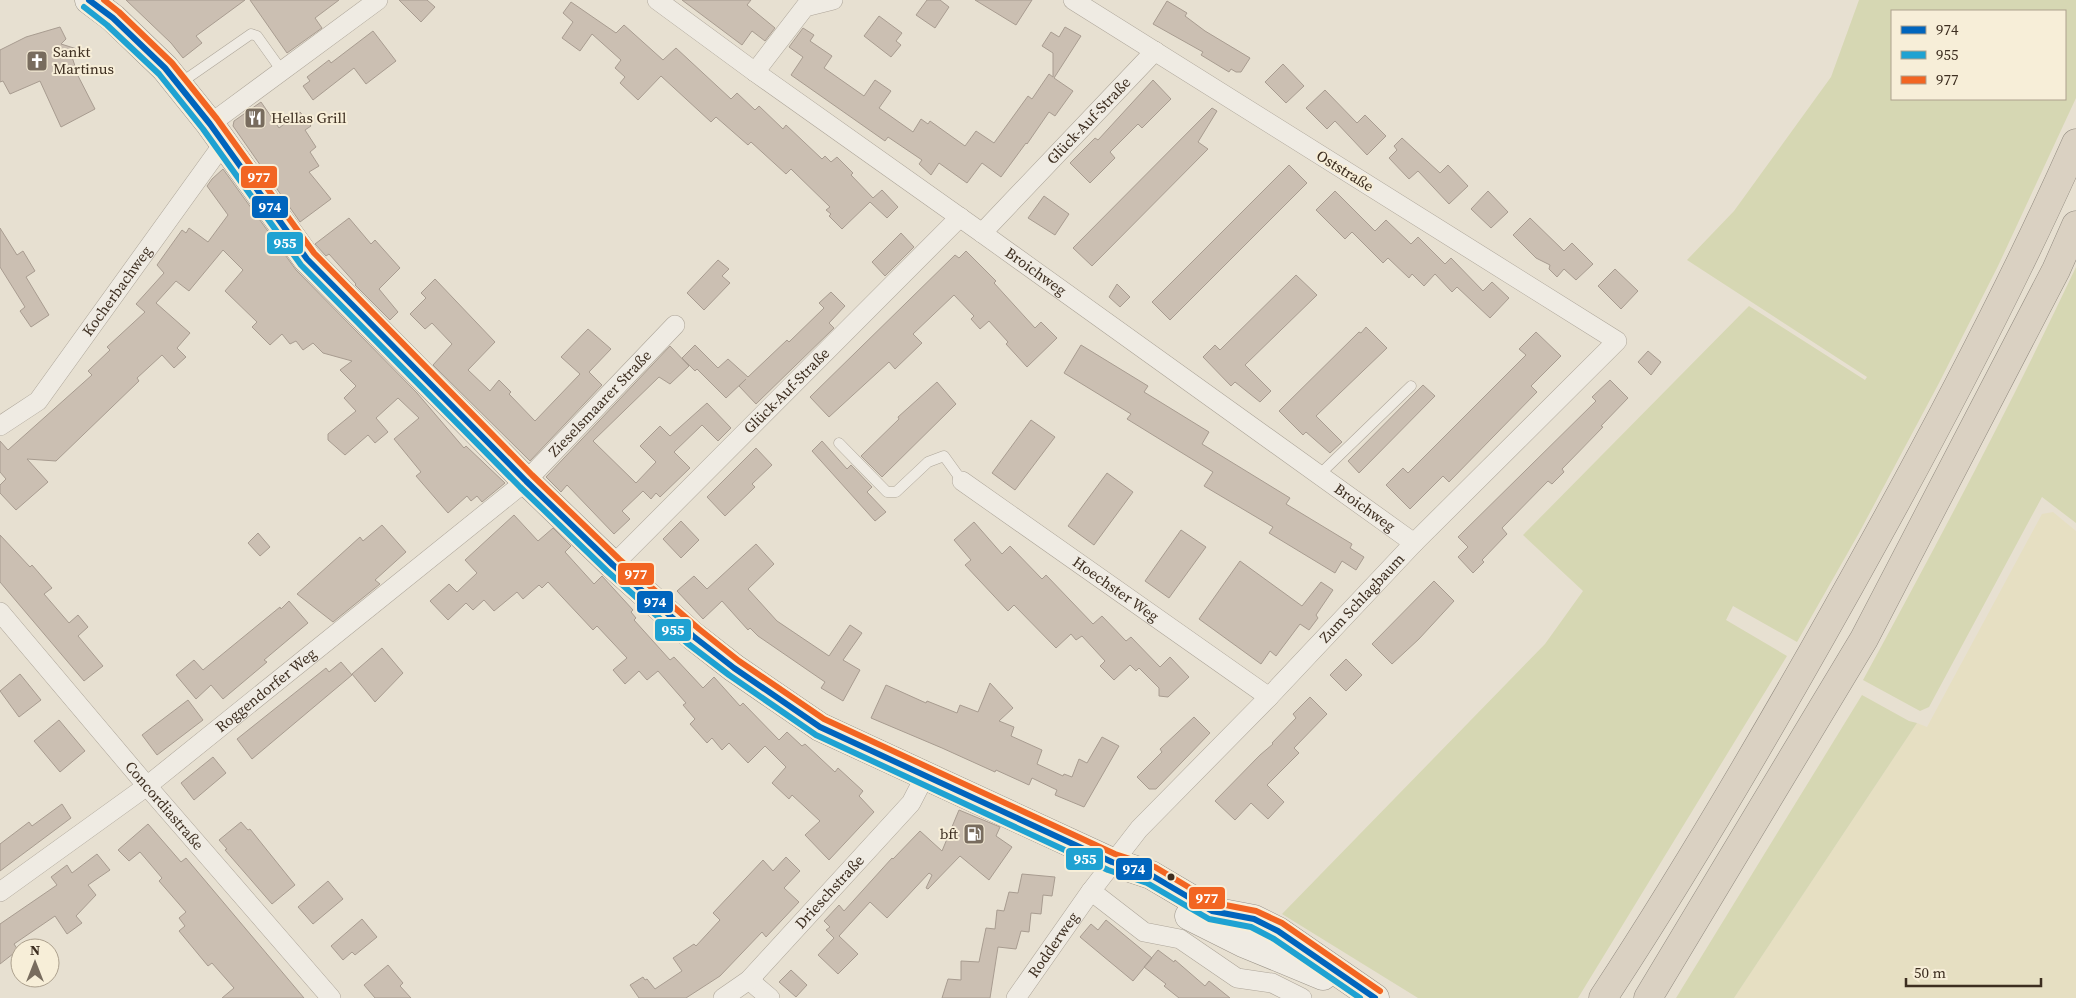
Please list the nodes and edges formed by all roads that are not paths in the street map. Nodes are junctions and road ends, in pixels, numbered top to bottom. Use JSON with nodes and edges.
{"nodes":[{"id":1,"x":89,"y":0,"type":"edge"},
{"id":2,"x":378,"y":0,"type":"edge"},
{"id":3,"x":657,"y":0,"type":"edge"},
{"id":4,"x":833,"y":0,"type":"edge"},
{"id":5,"x":1073,"y":0,"type":"edge"},
{"id":6,"x":1155,"y":52,"type":"junction"},
{"id":7,"x":282,"y":71,"type":"junction"},
{"id":8,"x":755,"y":72,"type":"junction"},
{"id":9,"x":178,"y":84,"type":"junction"},
{"id":10,"x":217,"y":134,"type":"junction"},
{"id":11,"x":2076,"y":143,"type":"edge"},
{"id":12,"x":960,"y":217,"type":"junction"},
{"id":13,"x":2076,"y":225,"type":"edge"},
{"id":14,"x":982,"y":233,"type":"junction"},
{"id":15,"x":675,"y":325,"type":"dead end"},
{"id":16,"x":1618,"y":341,"type":"joint"},
{"id":17,"x":1411,"y":386,"type":"dead end"},
{"id":18,"x":0,"y":426,"type":"edge"},
{"id":19,"x":839,"y":443,"type":"dead end"},
{"id":20,"x":1319,"y":475,"type":"junction"},
{"id":21,"x":526,"y":481,"type":"junction"},
{"id":22,"x":962,"y":481,"type":"joint"},
{"id":23,"x":1414,"y":543,"type":"junction"},
{"id":24,"x":613,"y":564,"type":"junction"},
{"id":25,"x":0,"y":612,"type":"edge"},
{"id":26,"x":1269,"y":697,"type":"junction"},
{"id":27,"x":925,"y":776,"type":"junction"},
{"id":28,"x":147,"y":786,"type":"junction"},
{"id":29,"x":1112,"y":862,"type":"junction"},
{"id":30,"x":1091,"y":890,"type":"junction"},
{"id":31,"x":0,"y":892,"type":"edge"},
{"id":32,"x":749,"y":980,"type":"junction"},
{"id":33,"x":331,"y":998,"type":"edge"},
{"id":34,"x":723,"y":998,"type":"edge"},
{"id":35,"x":770,"y":998,"type":"edge"},
{"id":36,"x":1016,"y":998,"type":"edge"},
{"id":37,"x":1302,"y":998,"type":"edge"},
{"id":38,"x":1373,"y":998,"type":"edge"},
{"id":39,"x":1603,"y":998,"type":"edge"},
{"id":40,"x":1648,"y":998,"type":"edge"}],
"edges":[{"from":1,"to":9,"type":"main road"},
{"from":2,"to":7,"type":"street","name":"Kocherbachweg"},
{"from":3,"to":8,"type":"street","name":"Broichweg"},
{"from":4,"to":8,"type":"street"},
{"from":5,"to":6,"type":"street","name":"Oststraße"},
{"from":6,"to":14,"type":"street","name":"Glück-Auf-Straße"},
{"from":6,"to":16,"type":"street","name":"Oststraße"},
{"from":7,"to":9,"type":"lane"},
{"from":7,"to":10,"type":"street","name":"Kocherbachweg"},
{"from":8,"to":12,"type":"street","name":"Broichweg"},
{"from":9,"to":10,"type":"main road"},
{"from":10,"to":18,"type":"street","name":"Kocherbachweg"},
{"from":10,"to":21,"type":"main road"},
{"from":11,"to":39,"type":"highway"},
{"from":12,"to":14,"type":"street","name":"Broichweg"},
{"from":12,"to":24,"type":"street","name":"Glück-Auf-Straße"},
{"from":13,"to":40,"type":"highway"},
{"from":14,"to":20,"type":"street","name":"Broichweg"},
{"from":15,"to":21,"type":"street","name":"Zieselsmaarer Straße"},
{"from":16,"to":23,"type":"street","name":"Zum Schlagbaum"},
{"from":17,"to":20,"type":"lane"},
{"from":19,"to":22,"type":"lane"},
{"from":20,"to":23,"type":"street","name":"Broichweg"},
{"from":21,"to":24,"type":"main road"},
{"from":21,"to":28,"type":"street","name":"Roggendorfer Weg"},
{"from":22,"to":26,"type":"street","name":"Hoechster Weg"},
{"from":23,"to":26,"type":"street","name":"Zum Schlagbaum"},
{"from":24,"to":27,"type":"main road"},
{"from":25,"to":28,"type":"street","name":"Concordiastraße"},
{"from":26,"to":29,"type":"street","name":"Zum Schlagbaum"},
{"from":27,"to":29,"type":"main road"},
{"from":27,"to":32,"type":"street","name":"Drieschstraße"},
{"from":28,"to":31,"type":"street","name":"Roggendorfer Weg"},
{"from":28,"to":33,"type":"street","name":"Concordiastraße"},
{"from":29,"to":30,"type":"street","name":"Rodderweg"},
{"from":29,"to":38,"type":"main road"},
{"from":30,"to":36,"type":"street","name":"Rodderweg"},
{"from":30,"to":37,"type":"street"},
{"from":32,"to":34,"type":"street","name":"Drieschstraße"},
{"from":32,"to":35,"type":"street"}]}
